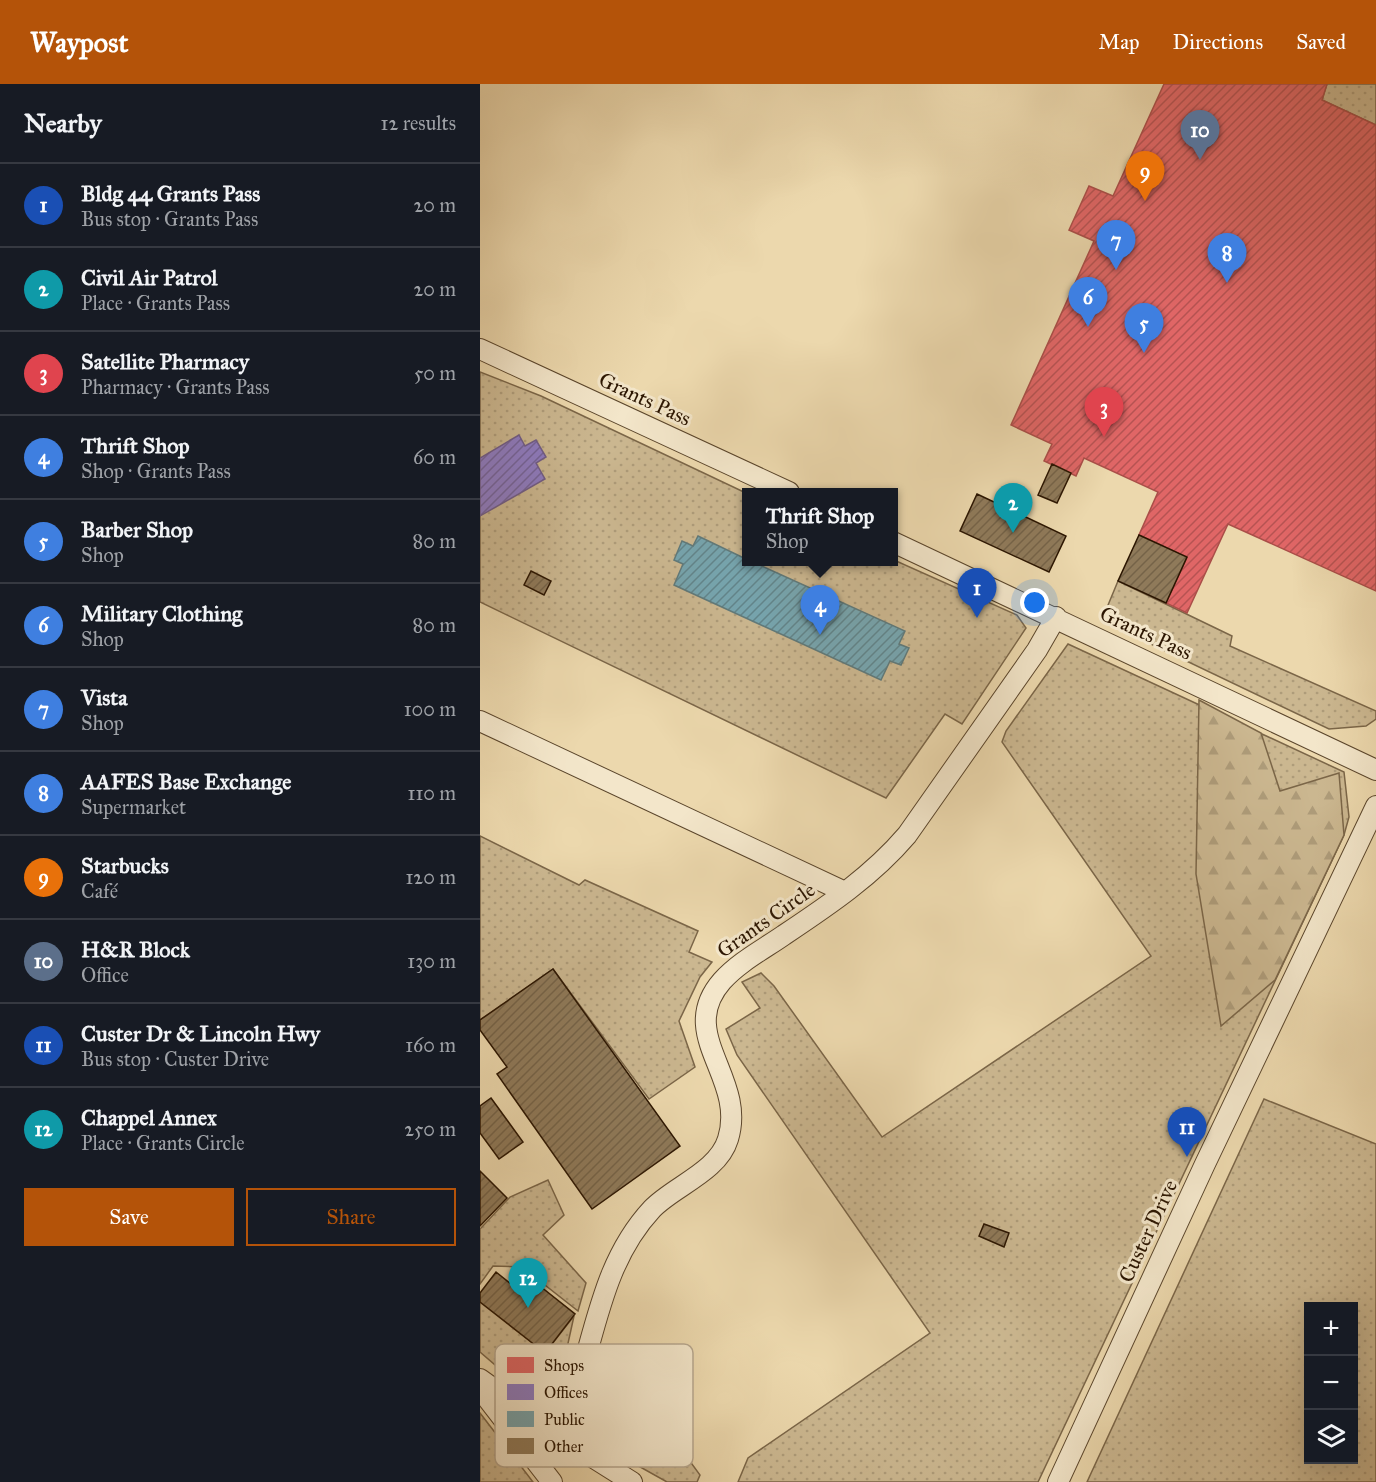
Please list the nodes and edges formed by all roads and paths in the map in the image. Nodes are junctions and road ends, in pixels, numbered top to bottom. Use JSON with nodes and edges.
{"nodes":[{"id":1,"x":480,"y":349,"type":"edge"},
{"id":2,"x":780,"y":488,"type":"edge"},
{"id":3,"x":898,"y":544,"type":"edge"},
{"id":4,"x":1056,"y":617,"type":"junction"},
{"id":5,"x":480,"y":721,"type":"edge"},
{"id":6,"x":1376,"y":770,"type":"edge"},
{"id":7,"x":1376,"y":806,"type":"edge"},
{"id":8,"x":844,"y":892,"type":"junction"},
{"id":9,"x":589,"y":1344,"type":"edge"},
{"id":10,"x":480,"y":1379,"type":"edge"},
{"id":11,"x":480,"y":1389,"type":"edge"},
{"id":12,"x":495,"y":1390,"type":"edge"},
{"id":13,"x":495,"y":1408,"type":"edge"},
{"id":14,"x":540,"y":1467,"type":"edge"},
{"id":15,"x":608,"y":1467,"type":"edge"},
{"id":16,"x":552,"y":1482,"type":"edge"},
{"id":17,"x":632,"y":1482,"type":"edge"},
{"id":18,"x":1058,"y":1482,"type":"edge"}],
"edges":[{"from":1,"to":2,"type":"street","name":"Grants Pass"},
{"from":3,"to":4,"type":"street","name":"Grants Pass"},
{"from":4,"to":6,"type":"street","name":"Grants Pass"},
{"from":4,"to":8,"type":"street","name":"Grants Circle"},
{"from":5,"to":8,"type":"street","name":"Grants Circle"},
{"from":7,"to":18,"type":"street","name":"Custer Drive"},
{"from":8,"to":9,"type":"street","name":"Grants Circle"},
{"from":10,"to":12,"type":"street"},
{"from":11,"to":13,"type":"street"},
{"from":14,"to":16,"type":"street"},
{"from":15,"to":17,"type":"street"}]}
